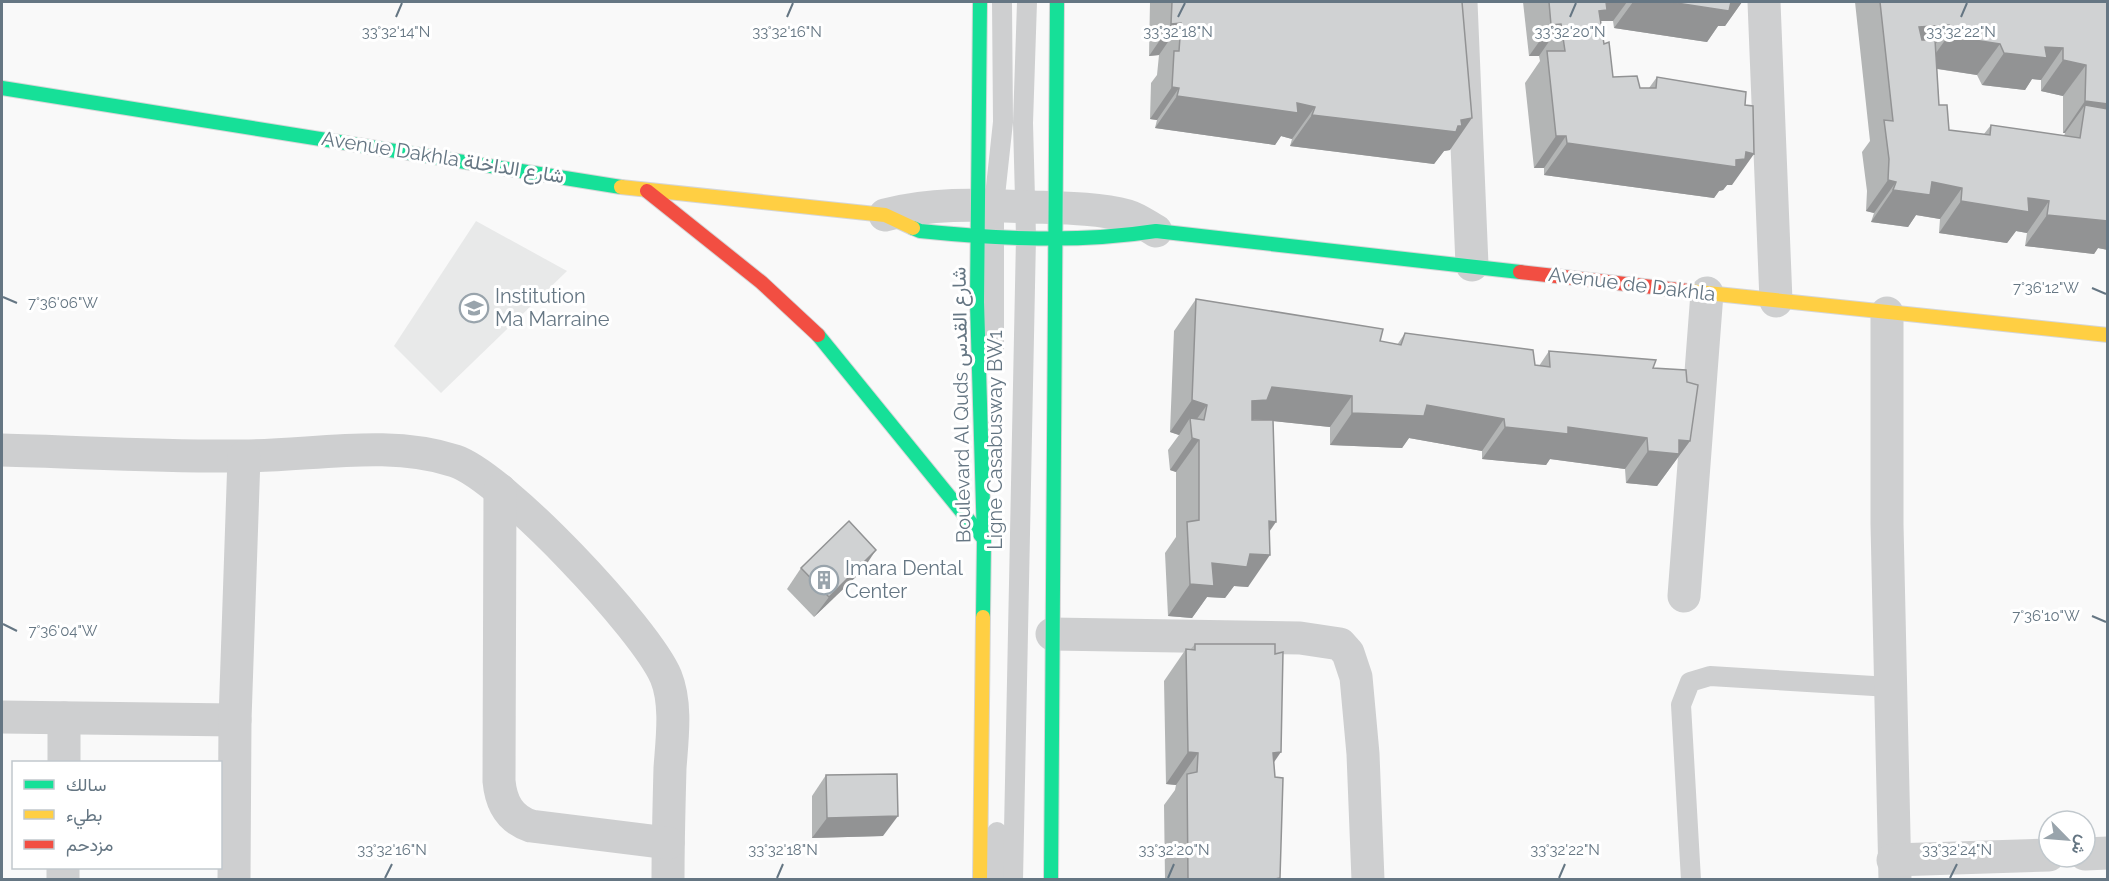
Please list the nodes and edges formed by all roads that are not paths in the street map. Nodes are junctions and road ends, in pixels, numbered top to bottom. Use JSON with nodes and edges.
{"nodes":[{"id":1,"x":980,"y":2,"type":"edge"},
{"id":2,"x":1002,"y":2,"type":"edge"},
{"id":3,"x":1027,"y":2,"type":"edge"},
{"id":4,"x":1057,"y":2,"type":"edge"},
{"id":5,"x":1461,"y":2,"type":"edge"},
{"id":6,"x":1764,"y":2,"type":"edge"},
{"id":7,"x":2,"y":88,"type":"edge"},
{"id":8,"x":647,"y":191,"type":"junction"},
{"id":9,"x":1006,"y":213,"type":"junction"},
{"id":10,"x":885,"y":215,"type":"junction"},
{"id":11,"x":1057,"y":223,"type":"junction"},
{"id":12,"x":1156,"y":231,"type":"joint"},
{"id":13,"x":986,"y":238,"type":"junction"},
{"id":14,"x":1472,"y":265,"type":"junction"},
{"id":15,"x":1707,"y":293,"type":"junction"},
{"id":16,"x":1776,"y":301,"type":"junction"},
{"id":17,"x":1887,"y":313,"type":"junction"},
{"id":18,"x":2108,"y":335,"type":"edge"},
{"id":19,"x":2,"y":450,"type":"edge"},
{"id":20,"x":244,"y":456,"type":"junction"},
{"id":21,"x":500,"y":490,"type":"junction"},
{"id":22,"x":984,"y":538,"type":"junction"},
{"id":23,"x":1684,"y":597,"type":"dead end"},
{"id":24,"x":1052,"y":633,"type":"junction"},
{"id":25,"x":1890,"y":687,"type":"junction"},
{"id":26,"x":2,"y":717,"type":"edge"},
{"id":27,"x":64,"y":718,"type":"junction"},
{"id":28,"x":235,"y":720,"type":"junction"},
{"id":29,"x":64,"y":761,"type":"edge"},
{"id":30,"x":668,"y":843,"type":"junction"},
{"id":31,"x":2037,"y":856,"type":"edge"},
{"id":32,"x":1894,"y":870,"type":"edge"},
{"id":33,"x":234,"y":879,"type":"edge"},
{"id":34,"x":668,"y":879,"type":"edge"},
{"id":35,"x":980,"y":879,"type":"edge"},
{"id":36,"x":997,"y":879,"type":"edge"},
{"id":37,"x":1013,"y":879,"type":"edge"},
{"id":38,"x":1051,"y":879,"type":"edge"},
{"id":39,"x":1368,"y":879,"type":"edge"},
{"id":40,"x":1691,"y":879,"type":"edge"}],
"edges":[{"from":1,"to":9,"type":"main road"},
{"from":2,"to":9,"type":"lane","name":"Ligne Casabusway BW1"},
{"from":3,"to":9,"type":"lane","name":"Ligne Casabusway BW1"},
{"from":4,"to":11,"type":"main road"},
{"from":5,"to":14,"type":"street"},
{"from":6,"to":16,"type":"street"},
{"from":7,"to":8,"type":"main road","name":"Avenue Dakhla شارع الداخلة"},
{"from":8,"to":10,"type":"main road","name":"Avenue Dakhla شارع الداخلة"},
{"from":8,"to":22,"type":"main road"},
{"from":9,"to":10,"type":"street","name":"Avenue Dakhla شارع الداخلة"},
{"from":9,"to":11,"type":"street","name":"Avenue de Dakhla"},
{"from":9,"to":13,"type":"lane","name":"Ligne Casabusway BW1"},
{"from":9,"to":13,"type":"main road","name":"Avenue de Dakhla"},
{"from":9,"to":37,"type":"lane","name":"Ligne Casabusway BW1"},
{"from":10,"to":13,"type":"main road","name":"Avenue Dakhla شارع الداخلة"},
{"from":11,"to":12,"type":"street","name":"Avenue de Dakhla"},
{"from":11,"to":24,"type":"main road"},
{"from":12,"to":14,"type":"main road","name":"Avenue de Dakhla"},
{"from":13,"to":22,"type":"main road","name":"Boulevard Al Quds شارع القدس"},
{"from":13,"to":36,"type":"lane","name":"Ligne Casabusway BW1"},
{"from":14,"to":15,"type":"main road","name":"Avenue de Dakhla"},
{"from":15,"to":16,"type":"main road","name":"Avenue de Dakhla"},
{"from":15,"to":23,"type":"street"},
{"from":16,"to":17,"type":"main road","name":"Avenue de Dakhla"},
{"from":17,"to":18,"type":"main road","name":"Avenue de Dakhla"},
{"from":17,"to":25,"type":"street"},
{"from":19,"to":20,"type":"street"},
{"from":20,"to":21,"type":"street"},
{"from":20,"to":28,"type":"street"},
{"from":21,"to":30,"type":"street"},
{"from":21,"to":30,"type":"street"},
{"from":22,"to":35,"type":"main road","name":"Boulevard Al Quds شارع القدس"},
{"from":24,"to":38,"type":"main road"},
{"from":24,"to":39,"type":"street"},
{"from":25,"to":32,"type":"street"},
{"from":25,"to":40,"type":"lane"},
{"from":26,"to":27,"type":"street"},
{"from":27,"to":28,"type":"street"},
{"from":27,"to":29,"type":"street"},
{"from":28,"to":33,"type":"street"},
{"from":30,"to":34,"type":"street"},
{"from":31,"to":32,"type":"street"}]}
